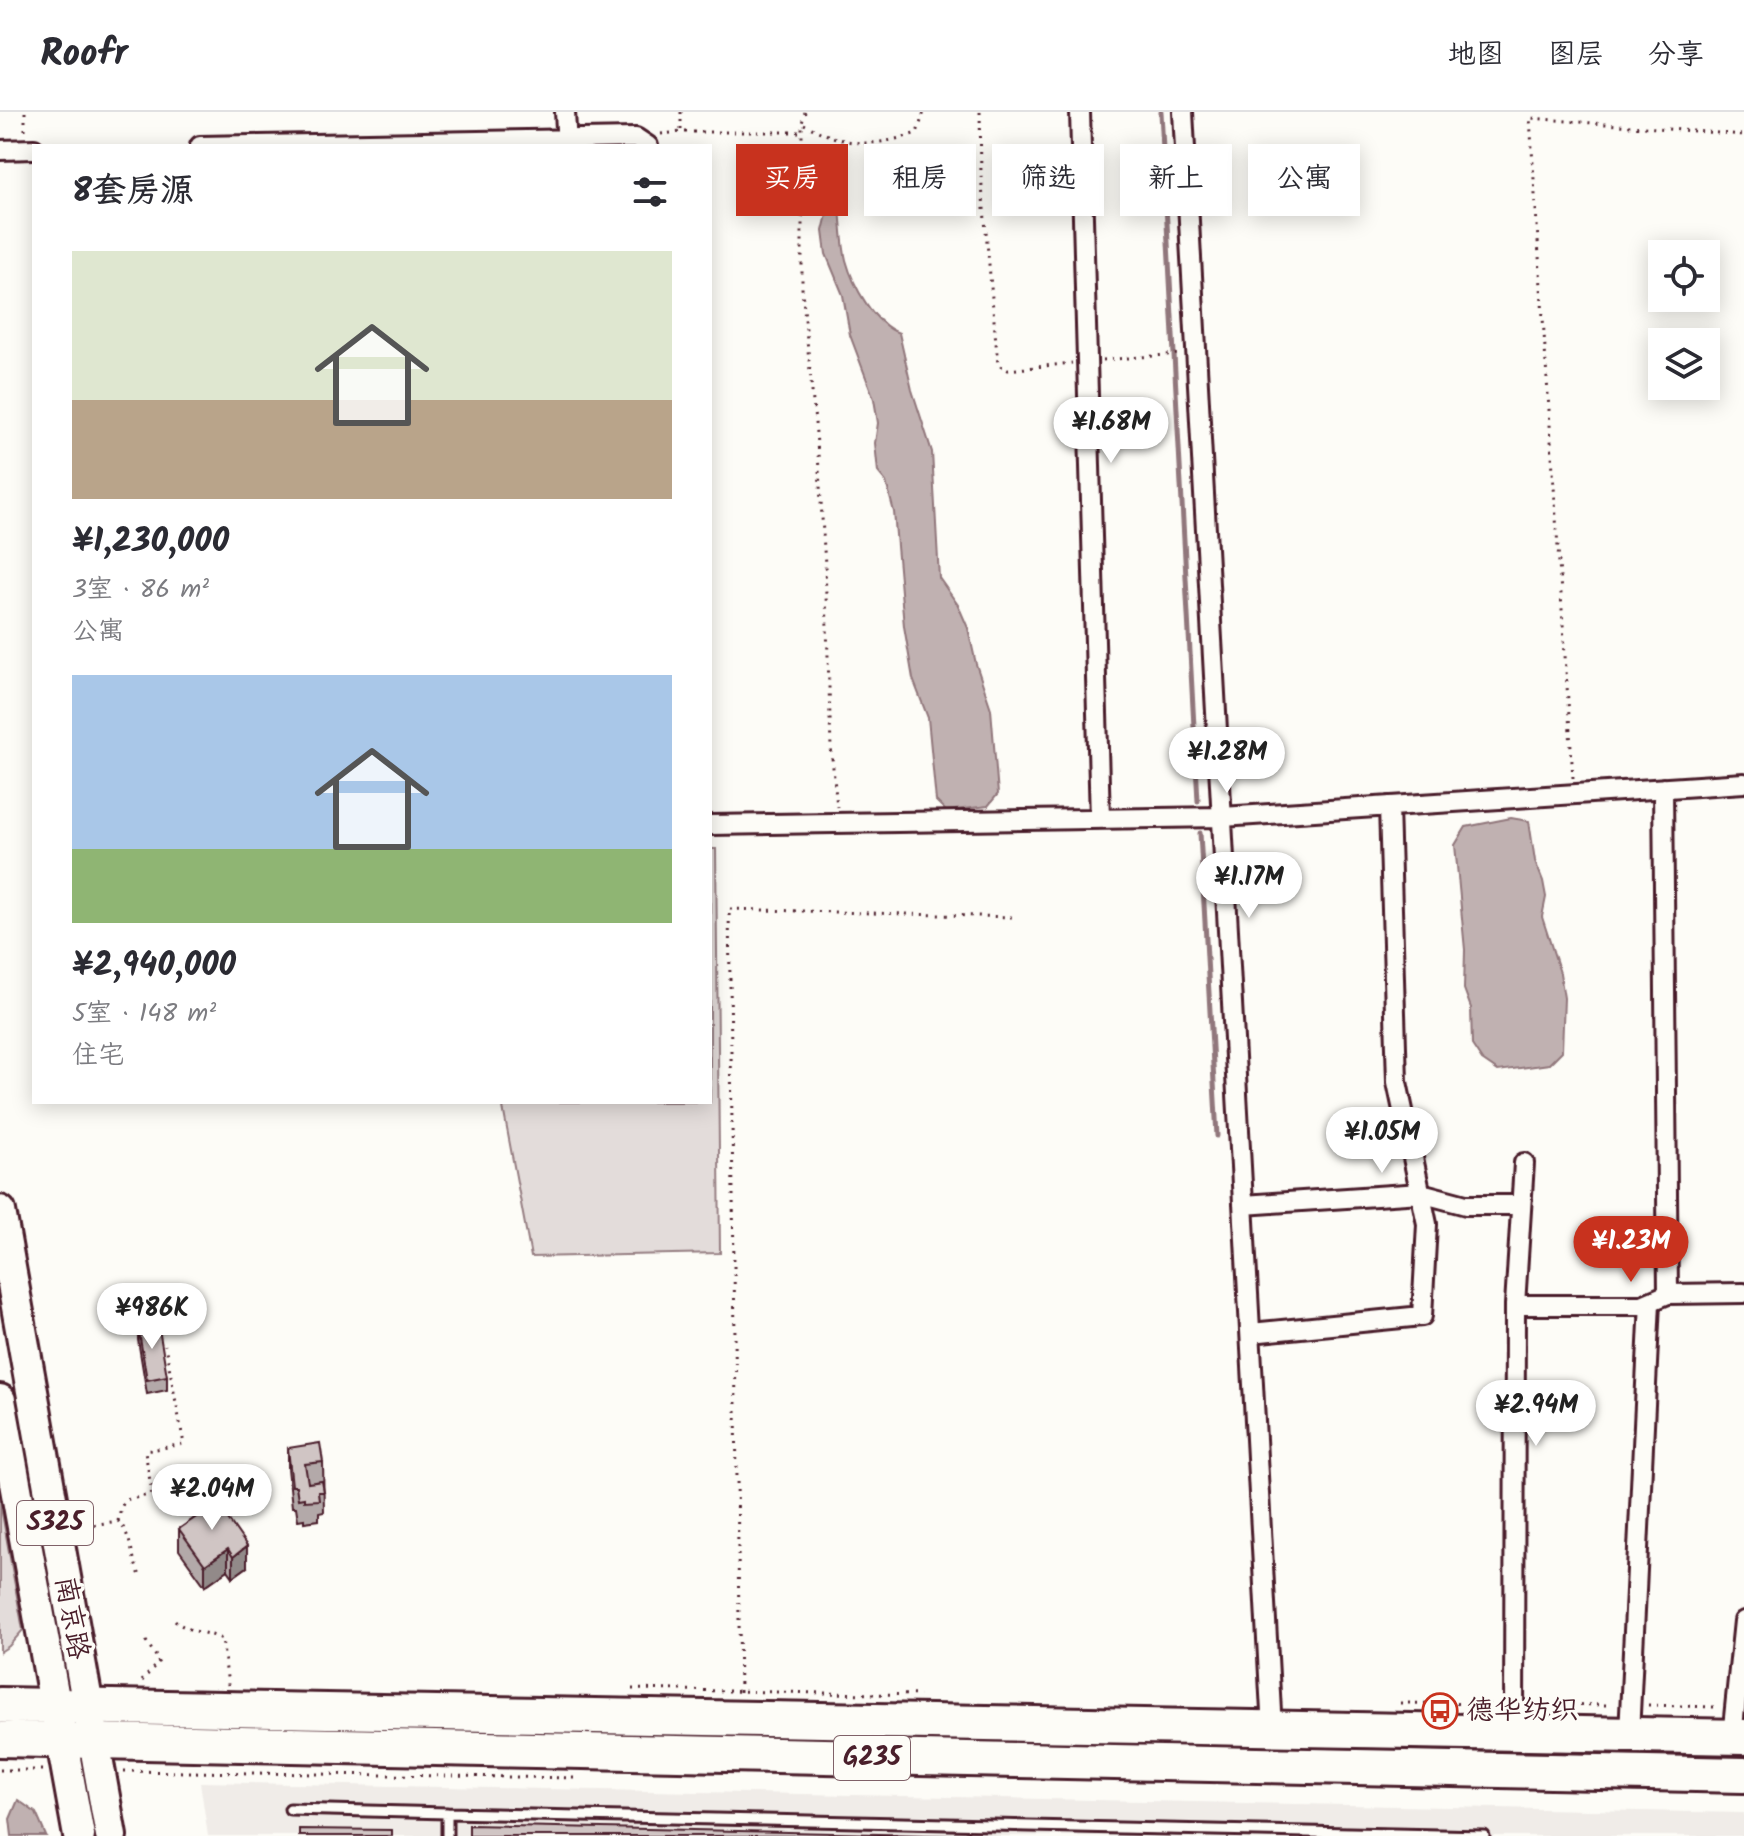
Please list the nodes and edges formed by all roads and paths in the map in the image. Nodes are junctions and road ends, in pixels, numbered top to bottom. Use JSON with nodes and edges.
{"nodes":[{"id":1,"x":565,"y":112,"type":"edge"},
{"id":2,"x":681,"y":112,"type":"edge"},
{"id":3,"x":805,"y":112,"type":"edge"},
{"id":4,"x":924,"y":112,"type":"edge"},
{"id":5,"x":980,"y":112,"type":"edge"},
{"id":6,"x":1080,"y":112,"type":"edge"},
{"id":7,"x":1183,"y":112,"type":"edge"},
{"id":8,"x":802,"y":123,"type":"junction"},
{"id":9,"x":802,"y":132,"type":"junction"},
{"id":10,"x":1744,"y":135,"type":"edge"},
{"id":11,"x":566,"y":143,"type":"edge"},
{"id":12,"x":444,"y":144,"type":"edge"},
{"id":13,"x":645,"y":144,"type":"edge"},
{"id":14,"x":32,"y":149,"type":"edge"},
{"id":15,"x":0,"y":150,"type":"edge"},
{"id":16,"x":1181,"y":354,"type":"dead end"},
{"id":17,"x":1087,"y":362,"type":"junction"},
{"id":18,"x":1744,"y":783,"type":"edge"},
{"id":19,"x":1663,"y":788,"type":"junction"},
{"id":20,"x":1574,"y":793,"type":"junction"},
{"id":21,"x":1389,"y":806,"type":"junction"},
{"id":22,"x":1222,"y":817,"type":"junction"},
{"id":23,"x":1100,"y":819,"type":"junction"},
{"id":24,"x":838,"y":823,"type":"junction"},
{"id":25,"x":712,"y":825,"type":"edge"},
{"id":26,"x":1012,"y":917,"type":"dead end"},
{"id":27,"x":1524,"y":1163,"type":"dead end"},
{"id":28,"x":1421,"y":1193,"type":"junction"},
{"id":29,"x":1243,"y":1205,"type":"junction"},
{"id":30,"x":1521,"y":1205,"type":"junction"},
{"id":31,"x":0,"y":1211,"type":"edge"},
{"id":32,"x":1744,"y":1293,"type":"edge"},
{"id":33,"x":1668,"y":1294,"type":"junction"},
{"id":34,"x":1650,"y":1302,"type":"junction"},
{"id":35,"x":1515,"y":1305,"type":"junction"},
{"id":36,"x":1251,"y":1333,"type":"junction"},
{"id":37,"x":165,"y":1345,"type":"edge"},
{"id":38,"x":0,"y":1400,"type":"edge"},
{"id":39,"x":118,"y":1521,"type":"junction"},
{"id":40,"x":56,"y":1531,"type":"junction"},
{"id":41,"x":140,"y":1575,"type":"dead end"},
{"id":42,"x":175,"y":1620,"type":"dead end"},
{"id":43,"x":1744,"y":1621,"type":"edge"},
{"id":44,"x":146,"y":1641,"type":"dead end"},
{"id":45,"x":140,"y":1683,"type":"dead end"},
{"id":46,"x":228,"y":1685,"type":"dead end"},
{"id":47,"x":0,"y":1705,"type":"edge"},
{"id":48,"x":72,"y":1707,"type":"junction"},
{"id":49,"x":740,"y":1720,"type":"junction"},
{"id":50,"x":1272,"y":1730,"type":"junction"},
{"id":51,"x":1514,"y":1732,"type":"junction"},
{"id":52,"x":1629,"y":1734,"type":"junction"},
{"id":53,"x":1738,"y":1737,"type":"edge"},
{"id":54,"x":0,"y":1739,"type":"edge"},
{"id":55,"x":78,"y":1741,"type":"junction"},
{"id":56,"x":1744,"y":1775,"type":"edge"},
{"id":57,"x":290,"y":1809,"type":"dead end"},
{"id":58,"x":447,"y":1813,"type":"junction"},
{"id":59,"x":1012,"y":1831,"type":"edge"},
{"id":60,"x":79,"y":1836,"type":"edge"},
{"id":61,"x":111,"y":1836,"type":"edge"},
{"id":62,"x":447,"y":1836,"type":"edge"},
{"id":63,"x":1484,"y":1836,"type":"edge"}],
"edges":[{"from":1,"to":11,"type":"street"},
{"from":2,"to":9,"type":"path"},
{"from":3,"to":8,"type":"path"},
{"from":4,"to":8,"type":"path"},
{"from":5,"to":17,"type":"path"},
{"from":6,"to":17,"type":"street"},
{"from":7,"to":22,"type":"street"},
{"from":8,"to":9,"type":"path"},
{"from":9,"to":24,"type":"path"},
{"from":10,"to":20,"type":"path"},
{"from":11,"to":12,"type":"street"},
{"from":11,"to":13,"type":"street"},
{"from":14,"to":15,"type":"street"},
{"from":16,"to":17,"type":"path"},
{"from":17,"to":23,"type":"street"},
{"from":18,"to":19,"type":"street"},
{"from":19,"to":20,"type":"street"},
{"from":19,"to":33,"type":"street"},
{"from":20,"to":21,"type":"street"},
{"from":21,"to":22,"type":"street"},
{"from":21,"to":28,"type":"street"},
{"from":22,"to":23,"type":"street"},
{"from":22,"to":29,"type":"street"},
{"from":23,"to":24,"type":"street"},
{"from":24,"to":25,"type":"street"},
{"from":26,"to":49,"type":"path"},
{"from":27,"to":30,"type":"street"},
{"from":28,"to":29,"type":"street"},
{"from":28,"to":30,"type":"street"},
{"from":28,"to":36,"type":"street"},
{"from":29,"to":36,"type":"street"},
{"from":30,"to":35,"type":"street"},
{"from":31,"to":40,"type":"main road","name":"南京路","number":"S325"},
{"from":32,"to":33,"type":"street"},
{"from":33,"to":34,"type":"street"},
{"from":34,"to":35,"type":"street"},
{"from":34,"to":52,"type":"street"},
{"from":35,"to":51,"type":"street"},
{"from":36,"to":50,"type":"street"},
{"from":37,"to":39,"type":"path"},
{"from":38,"to":48,"type":"main road","name":"南京路","number":"S325"},
{"from":39,"to":40,"type":"path"},
{"from":39,"to":41,"type":"path"},
{"from":40,"to":48,"type":"main road","name":"南京路","number":"S325"},
{"from":42,"to":46,"type":"path"},
{"from":43,"to":53,"type":"street"},
{"from":44,"to":45,"type":"path"},
{"from":47,"to":48,"type":"highway","number":"G235"},
{"from":48,"to":49,"type":"highway","number":"G235"},
{"from":48,"to":55,"type":"main road","name":"南京路","number":"S325"},
{"from":49,"to":50,"type":"highway","number":"G235"},
{"from":50,"to":51,"type":"highway","number":"G235"},
{"from":51,"to":52,"type":"highway","number":"G235"},
{"from":52,"to":53,"type":"highway","number":"G235"},
{"from":54,"to":55,"type":"highway","number":"G235"},
{"from":55,"to":56,"type":"highway","number":"G235"},
{"from":55,"to":60,"type":"main road","name":"南京路","number":"S325"},
{"from":55,"to":61,"type":"main road","name":"南京路","number":"S325"},
{"from":57,"to":58,"type":"lane"},
{"from":58,"to":59,"type":"lane"},
{"from":58,"to":62,"type":"lane"},
{"from":59,"to":63,"type":"lane"}]}
